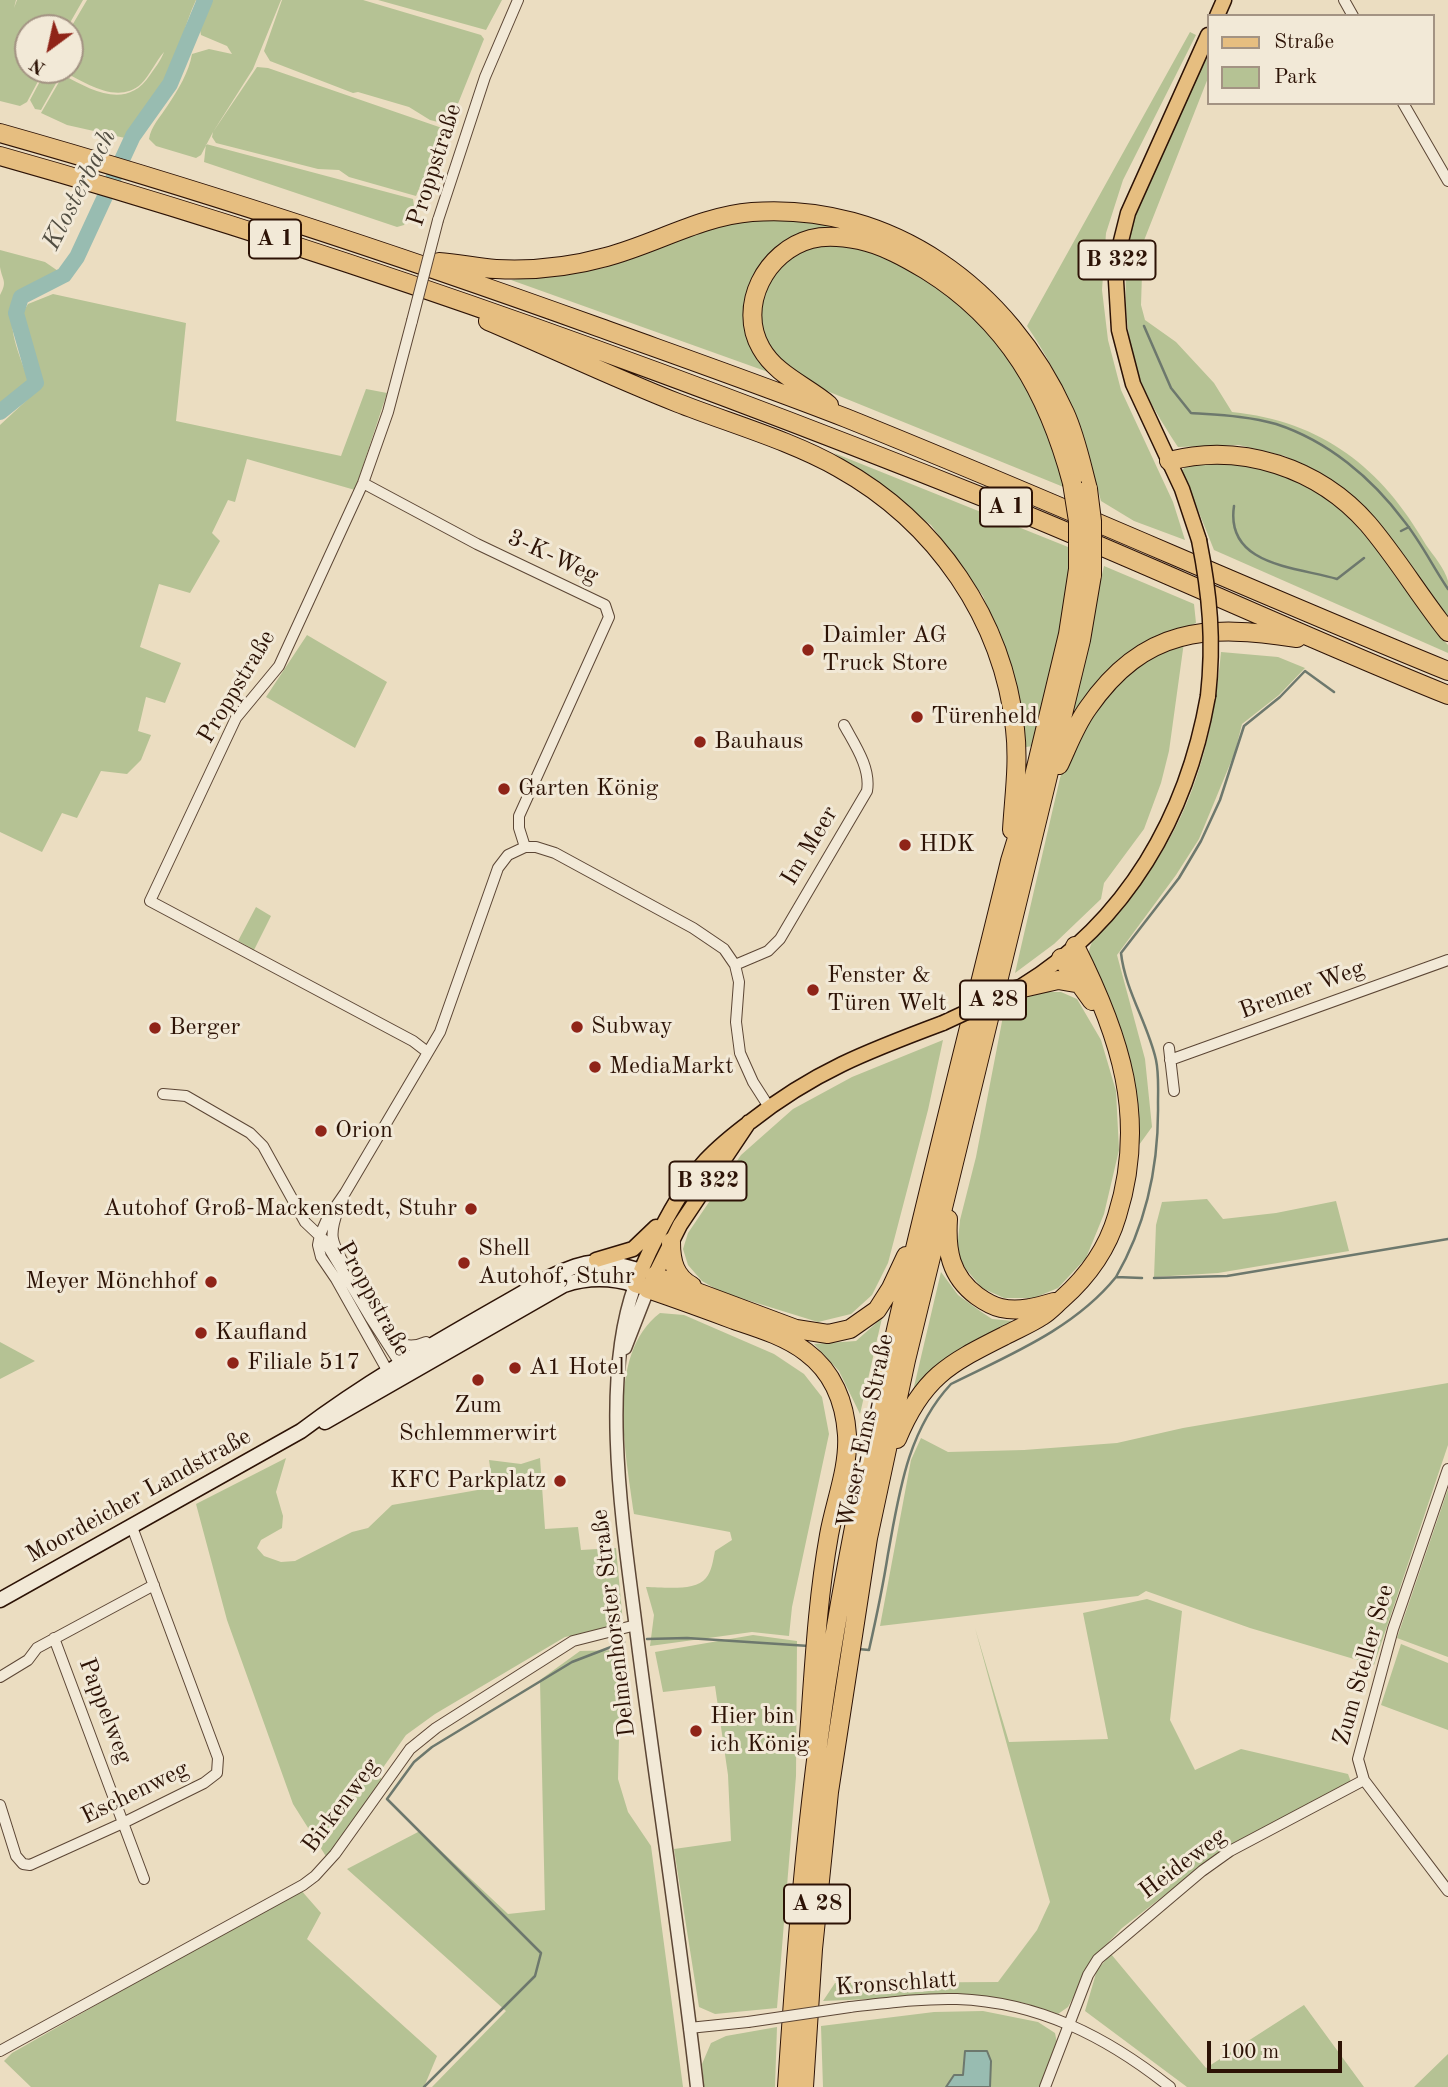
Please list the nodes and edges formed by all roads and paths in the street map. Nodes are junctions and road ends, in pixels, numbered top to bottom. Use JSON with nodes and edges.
{"nodes":[{"id":1,"x":518,"y":0,"type":"edge"},
{"id":2,"x":1206,"y":40,"type":"edge"},
{"id":3,"x":1405,"y":105,"type":"edge"},
{"id":4,"x":0,"y":133,"type":"edge"},
{"id":5,"x":0,"y":156,"type":"edge"},
{"id":6,"x":1448,"y":181,"type":"edge"},
{"id":7,"x":414,"y":260,"type":"junction"},
{"id":8,"x":430,"y":290,"type":"junction"},
{"id":9,"x":842,"y":416,"type":"junction"},
{"id":10,"x":1169,"y":461,"type":"junction"},
{"id":11,"x":363,"y":483,"type":"junction"},
{"id":12,"x":1080,"y":486,"type":"junction"},
{"id":13,"x":1085,"y":572,"type":"junction"},
{"id":14,"x":1448,"y":632,"type":"edge"},
{"id":15,"x":1321,"y":642,"type":"junction"},
{"id":16,"x":1448,"y":671,"type":"edge"},
{"id":17,"x":1448,"y":695,"type":"edge"},
{"id":18,"x":844,"y":725,"type":"dead end"},
{"id":19,"x":1043,"y":798,"type":"junction"},
{"id":20,"x":524,"y":847,"type":"junction"},
{"id":21,"x":1010,"y":861,"type":"junction"},
{"id":22,"x":1075,"y":946,"type":"junction"},
{"id":23,"x":1061,"y":958,"type":"junction"},
{"id":24,"x":1448,"y":960,"type":"edge"},
{"id":25,"x":735,"y":965,"type":"junction"},
{"id":26,"x":1081,"y":984,"type":"junction"},
{"id":27,"x":1014,"y":990,"type":"junction"},
{"id":28,"x":1105,"y":1013,"type":"junction"},
{"id":29,"x":1169,"y":1048,"type":"dead end"},
{"id":30,"x":426,"y":1051,"type":"junction"},
{"id":31,"x":1170,"y":1060,"type":"junction"},
{"id":32,"x":1174,"y":1091,"type":"dead end"},
{"id":33,"x":163,"y":1094,"type":"dead end"},
{"id":34,"x":769,"y":1107,"type":"junction"},
{"id":35,"x":749,"y":1122,"type":"junction"},
{"id":36,"x":950,"y":1178,"type":"junction"},
{"id":37,"x":345,"y":1193,"type":"junction"},
{"id":38,"x":664,"y":1224,"type":"junction"},
{"id":39,"x":921,"y":1228,"type":"junction"},
{"id":40,"x":331,"y":1233,"type":"junction"},
{"id":41,"x":320,"y":1235,"type":"junction"},
{"id":42,"x":671,"y":1242,"type":"junction"},
{"id":43,"x":596,"y":1261,"type":"junction"},
{"id":44,"x":645,"y":1280,"type":"junction"},
{"id":45,"x":350,"y":1282,"type":"junction"},
{"id":46,"x":696,"y":1292,"type":"junction"},
{"id":47,"x":1060,"y":1300,"type":"junction"},
{"id":48,"x":383,"y":1338,"type":"junction"},
{"id":49,"x":438,"y":1342,"type":"junction"},
{"id":50,"x":397,"y":1373,"type":"junction"},
{"id":51,"x":883,"y":1467,"type":"junction"},
{"id":52,"x":1448,"y":1469,"type":"edge"},
{"id":53,"x":132,"y":1527,"type":"junction"},
{"id":54,"x":154,"y":1585,"type":"junction"},
{"id":55,"x":0,"y":1600,"type":"edge"},
{"id":56,"x":636,"y":1625,"type":"junction"},
{"id":57,"x":843,"y":1637,"type":"junction"},
{"id":58,"x":54,"y":1638,"type":"junction"},
{"id":59,"x":827,"y":1649,"type":"junction"},
{"id":60,"x":0,"y":1677,"type":"edge"},
{"id":61,"x":1363,"y":1780,"type":"junction"},
{"id":62,"x":0,"y":1805,"type":"edge"},
{"id":63,"x":125,"y":1822,"type":"junction"},
{"id":64,"x":144,"y":1879,"type":"dead end"},
{"id":65,"x":1448,"y":1891,"type":"edge"},
{"id":66,"x":1068,"y":2023,"type":"junction"},
{"id":67,"x":689,"y":2028,"type":"junction"},
{"id":68,"x":0,"y":2051,"type":"edge"},
{"id":69,"x":697,"y":2087,"type":"edge"},
{"id":70,"x":787,"y":2087,"type":"edge"},
{"id":71,"x":804,"y":2087,"type":"edge"},
{"id":72,"x":1045,"y":2087,"type":"edge"},
{"id":73,"x":1170,"y":2087,"type":"edge"}],
"edges":[{"from":1,"to":11,"type":"street","name":"Proppstraße","bridge":true},
{"from":2,"to":10,"type":"main road","number":"B 322"},
{"from":3,"to":6,"type":"street"},
{"from":4,"to":7,"type":"highway","number":"A 1"},
{"from":5,"to":8,"type":"highway","number":"A 1"},
{"from":7,"to":9,"type":"highway","number":"A 1"},
{"from":7,"to":12,"type":"highway"},
{"from":8,"to":15,"type":"highway","number":"A 1"},
{"from":8,"to":21,"type":"highway"},
{"from":9,"to":12,"type":"highway"},
{"from":9,"to":16,"type":"highway","number":"A 1"},
{"from":10,"to":14,"type":"highway"},
{"from":10,"to":22,"type":"main road","number":"B 322","bridge":true},
{"from":11,"to":20,"type":"street","name":"3-K-Weg"},
{"from":11,"to":30,"type":"street","name":"Proppstraße"},
{"from":12,"to":13,"type":"highway","bridge":true},
{"from":13,"to":19,"type":"highway"},
{"from":13,"to":21,"type":"highway"},
{"from":15,"to":17,"type":"highway","number":"A 1"},
{"from":15,"to":19,"type":"highway"},
{"from":18,"to":25,"type":"street","name":"Im Meer"},
{"from":19,"to":36,"type":"highway","name":"Weser-Ems-Straße","number":"A 28"},
{"from":20,"to":25,"type":"street"},
{"from":20,"to":30,"type":"street"},
{"from":21,"to":39,"type":"highway","name":"Weser-Ems-Straße","number":"A 28"},
{"from":22,"to":23,"type":"main road","number":"B 322"},
{"from":22,"to":28,"type":"highway"},
{"from":23,"to":26,"type":"highway"},
{"from":23,"to":27,"type":"main road","number":"B 322"},
{"from":24,"to":31,"type":"street","name":"Bremer Weg"},
{"from":25,"to":34,"type":"street"},
{"from":26,"to":27,"type":"highway"},
{"from":26,"to":28,"type":"highway"},
{"from":27,"to":34,"type":"main road","name":"Delmenhorster Straße","number":"B 322","bridge":true},
{"from":28,"to":47,"type":"highway"},
{"from":29,"to":31,"type":"street"},
{"from":30,"to":37,"type":"street","name":"Proppstraße"},
{"from":31,"to":32,"type":"street"},
{"from":33,"to":41,"type":"street","name":"Proppstraße"},
{"from":34,"to":35,"type":"main road","name":"Delmenhorster Straße","number":"B 322"},
{"from":35,"to":38,"type":"main road","name":"Delmenhorster Straße","number":"B 322"},
{"from":35,"to":42,"type":"main road","name":"Delmenhorster Straße","number":"B 322"},
{"from":36,"to":47,"type":"highway"},
{"from":36,"to":51,"type":"highway","name":"Weser-Ems-Straße","number":"A 28"},
{"from":37,"to":40,"type":"street","name":"Proppstraße"},
{"from":37,"to":41,"type":"street","name":"Proppstraße"},
{"from":38,"to":43,"type":"main road"},
{"from":38,"to":44,"type":"main road","number":"B 322"},
{"from":39,"to":46,"type":"highway"},
{"from":39,"to":57,"type":"highway","name":"Weser-Ems-Straße","number":"A 28"},
{"from":40,"to":41,"type":"street","name":"Proppstraße"},
{"from":40,"to":45,"type":"street","name":"Proppstraße"},
{"from":41,"to":45,"type":"street","name":"Proppstraße"},
{"from":41,"to":50,"type":"street","name":"Proppstraße"},
{"from":42,"to":44,"type":"main road","name":"Delmenhorster Straße","number":"B 322"},
{"from":42,"to":46,"type":"highway"},
{"from":43,"to":44,"type":"main road","name":"Moordeicher Landstraße"},
{"from":43,"to":49,"type":"main road","name":"Moordeicher Landstraße"},
{"from":44,"to":46,"type":"highway"},
{"from":44,"to":50,"type":"main road","name":"Moordeicher Landstraße"},
{"from":44,"to":56,"type":"street","name":"Delmenhorster Straße"},
{"from":44,"to":59,"type":"highway"},
{"from":45,"to":48,"type":"street","name":"Proppstraße"},
{"from":47,"to":51,"type":"highway"},
{"from":48,"to":49,"type":"street","name":"Proppstraße"},
{"from":48,"to":50,"type":"street","name":"Proppstraße"},
{"from":49,"to":50,"type":"main road","name":"Moordeicher Landstraße"},
{"from":50,"to":53,"type":"main road","name":"Moordeicher Landstraße"},
{"from":51,"to":57,"type":"highway","name":"Weser-Ems-Straße","number":"A 28"},
{"from":52,"to":61,"type":"street","name":"Zum Steller See"},
{"from":53,"to":54,"type":"street","name":"Eschenweg"},
{"from":53,"to":55,"type":"main road","name":"Moordeicher Landstraße"},
{"from":54,"to":58,"type":"street"},
{"from":54,"to":63,"type":"street","name":"Eschenweg"},
{"from":56,"to":67,"type":"street","name":"Delmenhorster Straße"},
{"from":56,"to":68,"type":"street","name":"Birkenweg"},
{"from":57,"to":59,"type":"highway","name":"Weser-Ems-Straße","number":"A 28"},
{"from":58,"to":60,"type":"street"},
{"from":58,"to":63,"type":"street","name":"Pappelweg"},
{"from":59,"to":70,"type":"highway","number":"A 28"},
{"from":59,"to":71,"type":"highway","name":"Weser-Ems-Straße","number":"A 28"},
{"from":61,"to":65,"type":"street","name":"Zum Steller See"},
{"from":61,"to":66,"type":"street","name":"Heideweg"},
{"from":62,"to":63,"type":"street","name":"Eschenweg"},
{"from":63,"to":64,"type":"street","name":"Pappelweg"},
{"from":66,"to":67,"type":"street","name":"Kronschlatt","bridge":true},
{"from":66,"to":72,"type":"street","name":"Heideweg"},
{"from":66,"to":73,"type":"street","name":"Kronschlatt"},
{"from":67,"to":69,"type":"street","name":"Delmenhorster Straße"}]}
